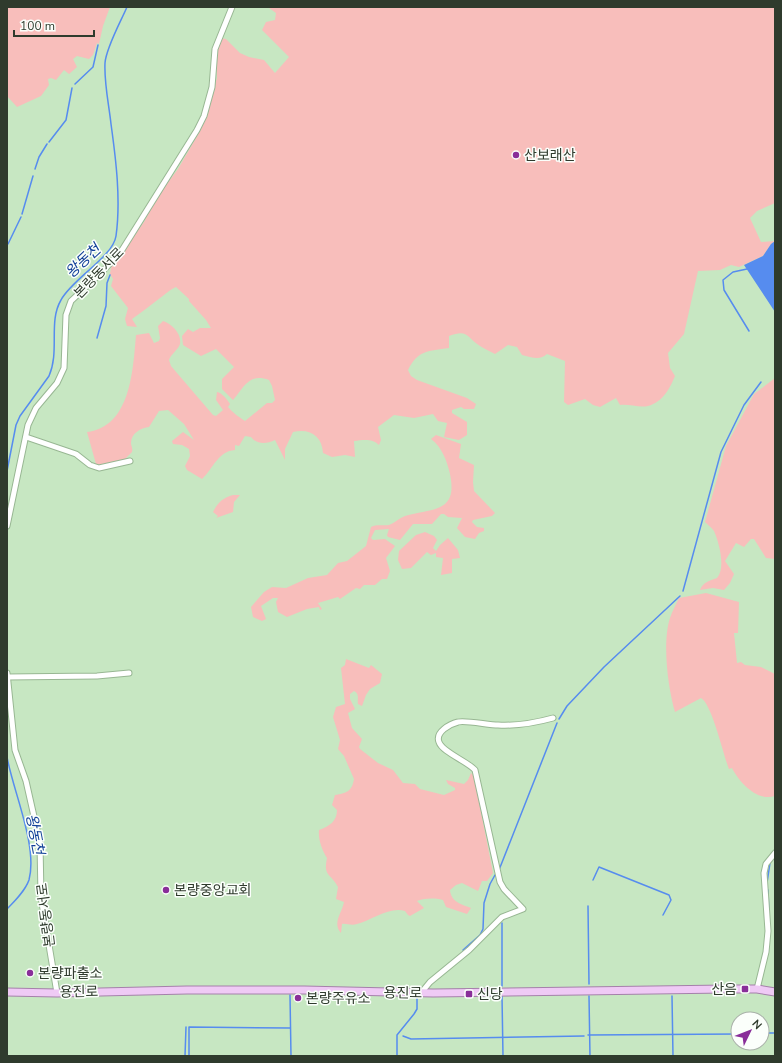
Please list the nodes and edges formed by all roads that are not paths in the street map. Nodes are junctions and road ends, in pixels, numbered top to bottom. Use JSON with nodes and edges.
{"nodes":[{"id":1,"x":232,"y":7,"type":"edge"},
{"id":2,"x":26,"y":437,"type":"junction"},
{"id":3,"x":130,"y":461,"type":"dead end"},
{"id":4,"x":7,"y":526,"type":"edge"},
{"id":5,"x":129,"y":673,"type":"dead end"},
{"id":6,"x":7,"y":676,"type":"edge"},
{"id":7,"x":553,"y":718,"type":"dead end"},
{"id":8,"x":775,"y":853,"type":"edge"},
{"id":9,"x":757,"y":989,"type":"junction"},
{"id":10,"x":7,"y":992,"type":"edge"},
{"id":11,"x":775,"y":992,"type":"edge"},
{"id":12,"x":57,"y":993,"type":"junction"},
{"id":13,"x":421,"y":993,"type":"junction"}],
"edges":[{"from":1,"to":2,"type":"street","name":"본량동서로"},
{"from":2,"to":3,"type":"street"},
{"from":2,"to":4,"type":"street","name":"본량동서로"},
{"from":5,"to":6,"type":"street"},
{"from":6,"to":12,"type":"street","name":"본량동서로"},
{"from":7,"to":13,"type":"street"},
{"from":8,"to":9,"type":"street"},
{"from":9,"to":11,"type":"main road","name":"용진로"},
{"from":9,"to":13,"type":"main road","name":"용진로"},
{"from":10,"to":12,"type":"main road","name":"용진로"},
{"from":12,"to":13,"type":"main road","name":"용진로"}]}
